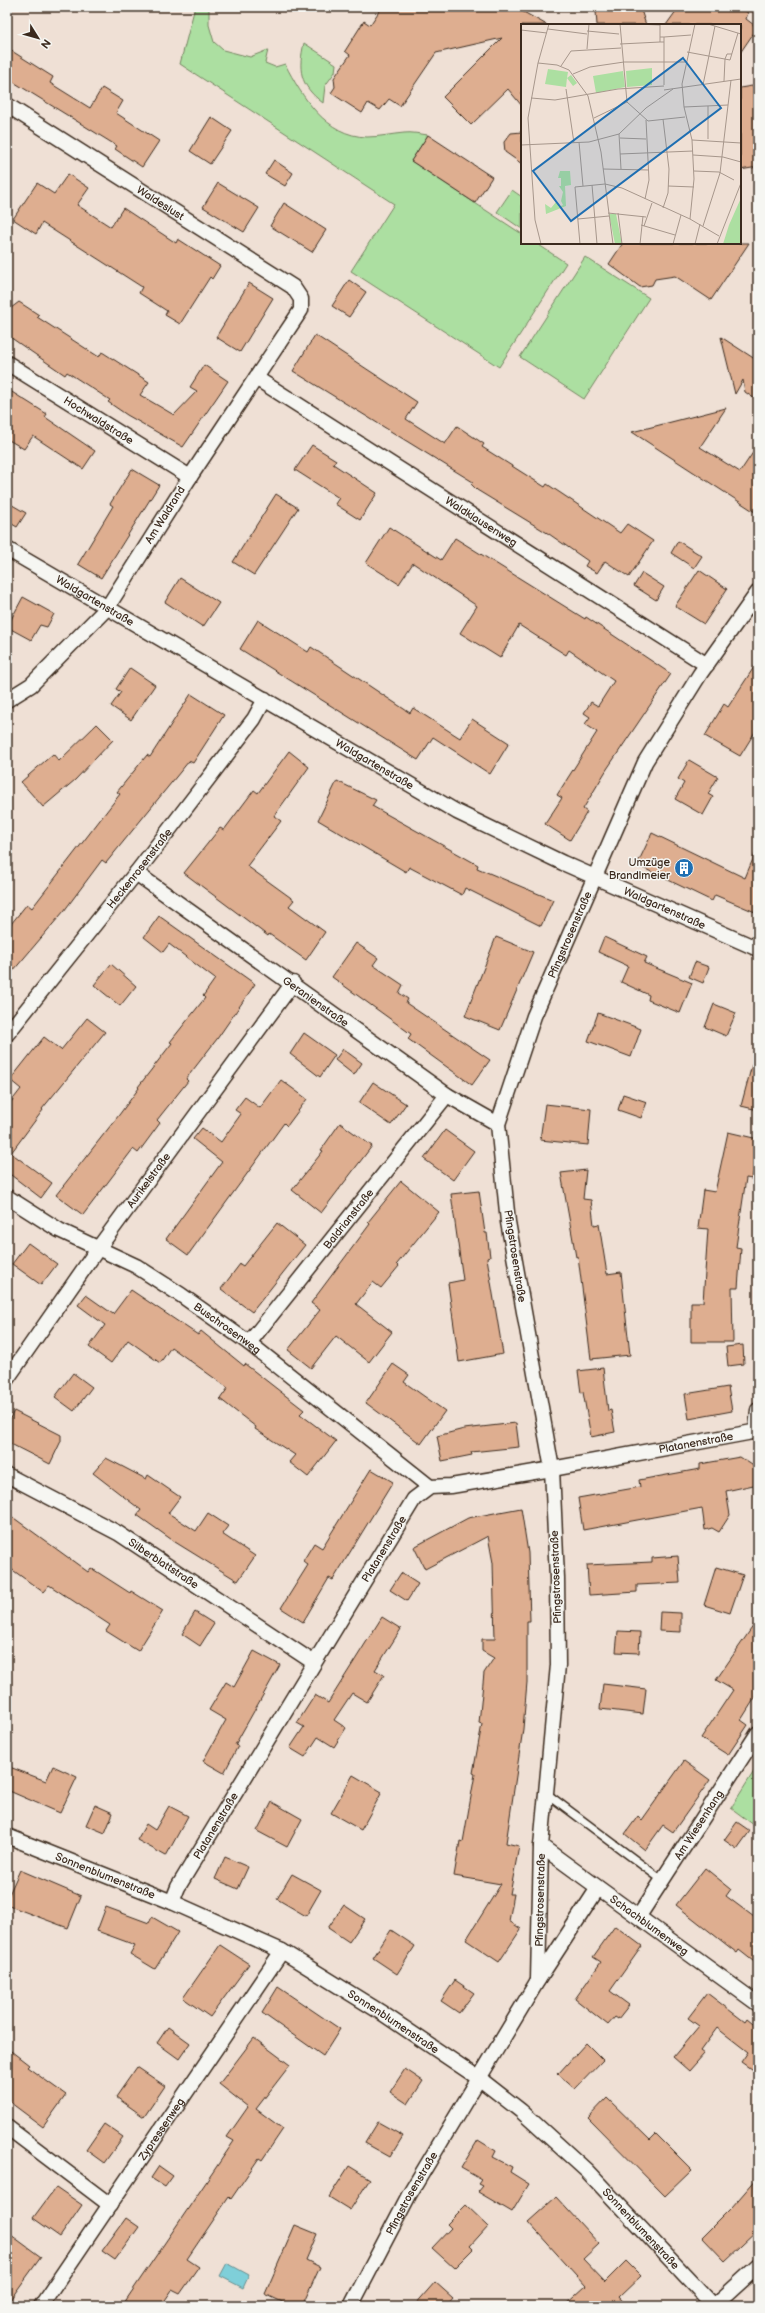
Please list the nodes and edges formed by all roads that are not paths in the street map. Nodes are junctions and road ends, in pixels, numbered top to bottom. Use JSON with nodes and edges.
{"nodes":[{"id":1,"x":7,"y":105,"type":"edge"},
{"id":2,"x":301,"y":310,"type":"joint"},
{"id":3,"x":7,"y":363,"type":"edge"},
{"id":4,"x":256,"y":378,"type":"junction"},
{"id":5,"x":190,"y":477,"type":"junction"},
{"id":6,"x":7,"y":549,"type":"edge"},
{"id":7,"x":758,"y":592,"type":"edge"},
{"id":8,"x":107,"y":608,"type":"junction"},
{"id":9,"x":753,"y":610,"type":"edge"},
{"id":10,"x":707,"y":665,"type":"junction"},
{"id":11,"x":266,"y":699,"type":"junction"},
{"id":12,"x":7,"y":700,"type":"edge"},
{"id":13,"x":136,"y":873,"type":"junction"},
{"id":14,"x":593,"y":876,"type":"junction"},
{"id":15,"x":758,"y":949,"type":"edge"},
{"id":16,"x":293,"y":983,"type":"junction"},
{"id":17,"x":7,"y":1034,"type":"edge"},
{"id":18,"x":446,"y":1095,"type":"junction"},
{"id":19,"x":498,"y":1124,"type":"junction"},
{"id":20,"x":7,"y":1197,"type":"edge"},
{"id":21,"x":97,"y":1250,"type":"junction"},
{"id":22,"x":249,"y":1343,"type":"junction"},
{"id":23,"x":7,"y":1379,"type":"edge"},
{"id":24,"x":758,"y":1410,"type":"edge"},
{"id":25,"x":757,"y":1430,"type":"edge"},
{"id":26,"x":552,"y":1469,"type":"junction"},
{"id":27,"x":7,"y":1475,"type":"edge"},
{"id":28,"x":430,"y":1487,"type":"junction"},
{"id":29,"x":313,"y":1662,"type":"junction"},
{"id":30,"x":758,"y":1734,"type":"edge"},
{"id":31,"x":546,"y":1793,"type":"junction"},
{"id":32,"x":7,"y":1836,"type":"edge"},
{"id":33,"x":541,"y":1846,"type":"junction"},
{"id":34,"x":662,"y":1880,"type":"junction"},
{"id":35,"x":598,"y":1888,"type":"junction"},
{"id":36,"x":172,"y":1902,"type":"junction"},
{"id":37,"x":639,"y":1916,"type":"junction"},
{"id":38,"x":282,"y":1952,"type":"junction"},
{"id":39,"x":538,"y":1980,"type":"junction"},
{"id":40,"x":758,"y":2004,"type":"edge"},
{"id":41,"x":480,"y":2079,"type":"junction"},
{"id":42,"x":7,"y":2127,"type":"edge"},
{"id":43,"x":110,"y":2205,"type":"junction"},
{"id":44,"x":758,"y":2266,"type":"edge"},
{"id":45,"x":41,"y":2306,"type":"edge"},
{"id":46,"x":351,"y":2306,"type":"edge"},
{"id":47,"x":714,"y":2306,"type":"edge"}],
"edges":[{"from":1,"to":2,"type":"street","name":"Waldeslust"},
{"from":2,"to":4,"type":"street","name":"Am Waldrand"},
{"from":3,"to":5,"type":"street","name":"Hochwaldstraße"},
{"from":4,"to":5,"type":"street","name":"Am Waldrand"},
{"from":4,"to":10,"type":"street","name":"Waldklausenweg"},
{"from":5,"to":8,"type":"street","name":"Am Waldrand"},
{"from":6,"to":8,"type":"street","name":"Waldgartenstraße"},
{"from":7,"to":9,"type":"street","name":"Pfingstrosenstraße"},
{"from":8,"to":11,"type":"street","name":"Waldgartenstraße"},
{"from":8,"to":12,"type":"street","name":"Am Waldrand"},
{"from":9,"to":10,"type":"street","name":"Pfingstrosenstraße"},
{"from":10,"to":14,"type":"street","name":"Pfingstrosenstraße"},
{"from":11,"to":13,"type":"street","name":"Heckenrosenstraße"},
{"from":11,"to":14,"type":"street","name":"Waldgartenstraße"},
{"from":13,"to":16,"type":"street","name":"Geranienstraße"},
{"from":13,"to":17,"type":"street","name":"Heckenrosenstraße"},
{"from":14,"to":15,"type":"street","name":"Waldgartenstraße"},
{"from":14,"to":19,"type":"street","name":"Pfingstrosenstraße"},
{"from":16,"to":18,"type":"street","name":"Geranienstraße"},
{"from":16,"to":21,"type":"street","name":"Aurikelstraße"},
{"from":18,"to":19,"type":"street","name":"Geranienstraße"},
{"from":18,"to":22,"type":"street","name":"Baldrianstraße"},
{"from":19,"to":26,"type":"street","name":"Pfingstrosenstraße"},
{"from":20,"to":21,"type":"street","name":"Buschrosenweg"},
{"from":21,"to":22,"type":"street","name":"Buschrosenweg"},
{"from":21,"to":23,"type":"street","name":"Aurikelstraße"},
{"from":22,"to":28,"type":"street","name":"Buschrosenweg"},
{"from":24,"to":25,"type":"street"},
{"from":25,"to":26,"type":"street","name":"Platanenstraße"},
{"from":26,"to":28,"type":"street","name":"Platanenstraße"},
{"from":26,"to":31,"type":"street","name":"Pfingstrosenstraße"},
{"from":27,"to":29,"type":"street","name":"Silberblattstraße"},
{"from":28,"to":29,"type":"street","name":"Platanenstraße"},
{"from":29,"to":36,"type":"street","name":"Platanenstraße"},
{"from":30,"to":34,"type":"street","name":"Am Wiesenhang"},
{"from":31,"to":33,"type":"street","name":"Pfingstrosenstraße"},
{"from":31,"to":34,"type":"lane"},
{"from":32,"to":36,"type":"street","name":"Sonnenblumenstraße"},
{"from":33,"to":35,"type":"street","name":"Schachblumenweg"},
{"from":33,"to":39,"type":"street","name":"Pfingstrosenstraße"},
{"from":34,"to":37,"type":"street","name":"Am Wiesenhang"},
{"from":35,"to":37,"type":"street","name":"Schachblumenweg"},
{"from":35,"to":39,"type":"street","name":"Pfingstrosenstraße"},
{"from":36,"to":38,"type":"street","name":"Sonnenblumenstraße"},
{"from":37,"to":40,"type":"street","name":"Schachblumenweg"},
{"from":38,"to":41,"type":"street","name":"Sonnenblumenstraße"},
{"from":38,"to":43,"type":"street","name":"Zypressenweg"},
{"from":39,"to":41,"type":"street","name":"Pfingstrosenstraße"},
{"from":41,"to":46,"type":"street","name":"Pfingstrosenstraße"},
{"from":41,"to":47,"type":"street","name":"Sonnenblumenstraße"},
{"from":42,"to":43,"type":"street"},
{"from":43,"to":45,"type":"street","name":"Zypressenweg"},
{"from":44,"to":47,"type":"street"}]}
